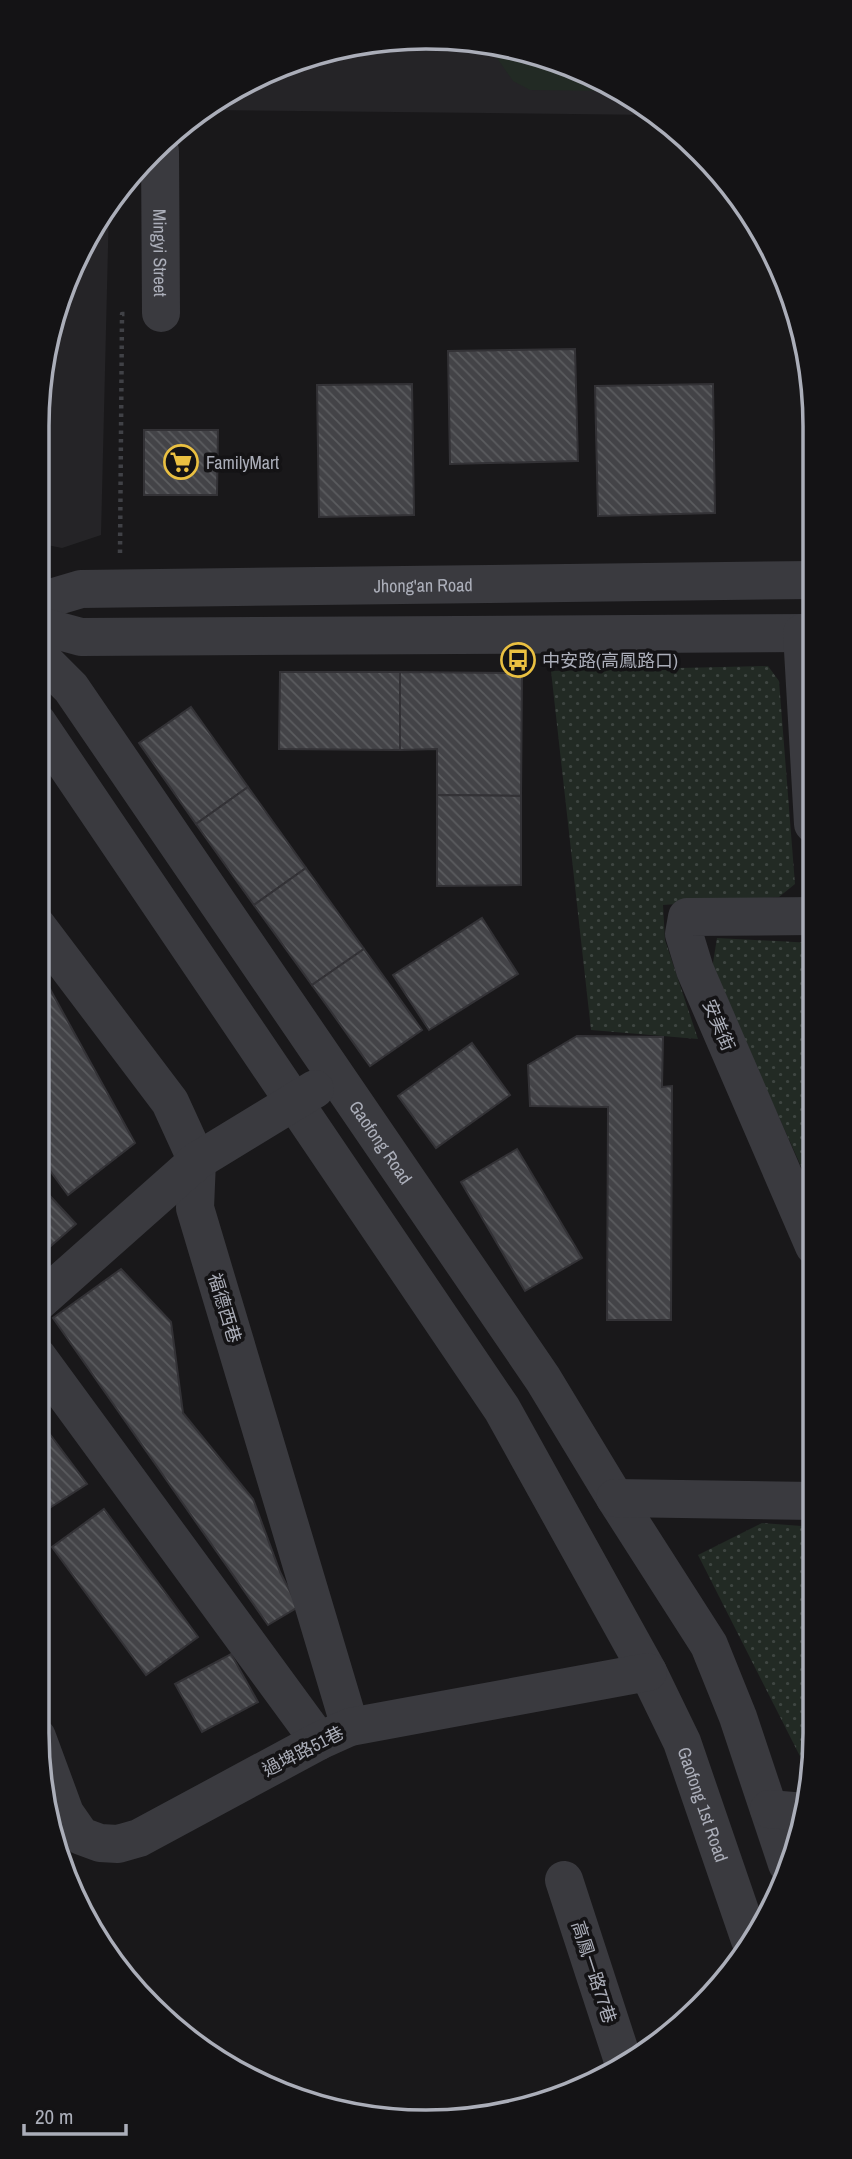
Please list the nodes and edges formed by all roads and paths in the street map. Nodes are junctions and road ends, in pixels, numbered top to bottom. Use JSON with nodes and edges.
{"nodes":[{"id":1,"x":160,"y":158,"type":"edge"},
{"id":2,"x":162,"y":313,"type":"joint"},
{"id":3,"x":803,"y":580,"type":"edge"},
{"id":4,"x":120,"y":588,"type":"junction"},
{"id":5,"x":49,"y":598,"type":"edge"},
{"id":6,"x":49,"y":628,"type":"edge"},
{"id":7,"x":803,"y":633,"type":"edge"},
{"id":8,"x":49,"y":666,"type":"edge"},
{"id":9,"x":49,"y":740,"type":"edge"},
{"id":10,"x":803,"y":916,"type":"edge"},
{"id":11,"x":49,"y":942,"type":"edge"},
{"id":12,"x":335,"y":1077,"type":"junction"},
{"id":13,"x":294,"y":1102,"type":"junction"},
{"id":14,"x":197,"y":1161,"type":"junction"},
{"id":15,"x":803,"y":1220,"type":"edge"},
{"id":16,"x":49,"y":1292,"type":"edge"},
{"id":17,"x":49,"y":1371,"type":"edge"},
{"id":18,"x":615,"y":1498,"type":"junction"},
{"id":19,"x":803,"y":1501,"type":"edge"},
{"id":20,"x":648,"y":1672,"type":"junction"},
{"id":21,"x":334,"y":1734,"type":"junction"},
{"id":22,"x":52,"y":1776,"type":"edge"},
{"id":23,"x":787,"y":1810,"type":"edge"},
{"id":24,"x":787,"y":1841,"type":"edge"},
{"id":25,"x":564,"y":1880,"type":"dead end"},
{"id":26,"x":747,"y":1930,"type":"edge"},
{"id":27,"x":621,"y":2055,"type":"edge"}],
"edges":[{"from":1,"to":2,"type":"street","name":"Mingyi Street"},
{"from":2,"to":4,"type":"path"},
{"from":3,"to":4,"type":"street","name":"Jhong'an Road"},
{"from":4,"to":5,"type":"street","name":"Jhong'an Road"},
{"from":6,"to":7,"type":"street"},
{"from":8,"to":12,"type":"street","name":"Gaofong Road"},
{"from":9,"to":13,"type":"street"},
{"from":10,"to":15,"type":"street","name":"安美街"},
{"from":11,"to":14,"type":"street","name":"福德西巷"},
{"from":12,"to":13,"type":"street"},
{"from":12,"to":18,"type":"street","name":"Gaofong Road"},
{"from":13,"to":14,"type":"street"},
{"from":13,"to":20,"type":"street"},
{"from":14,"to":16,"type":"street"},
{"from":14,"to":21,"type":"street","name":"福德西巷"},
{"from":17,"to":21,"type":"street"},
{"from":18,"to":19,"type":"street"},
{"from":18,"to":23,"type":"street","name":"Gaofong Road"},
{"from":20,"to":21,"type":"street","name":"過埤路51巷"},
{"from":20,"to":26,"type":"street","name":"Gaofong 1st Road"},
{"from":21,"to":22,"type":"street","name":"過埤路51巷"},
{"from":23,"to":24,"type":"street"},
{"from":25,"to":27,"type":"street","name":"高鳳一路77巷"}]}
